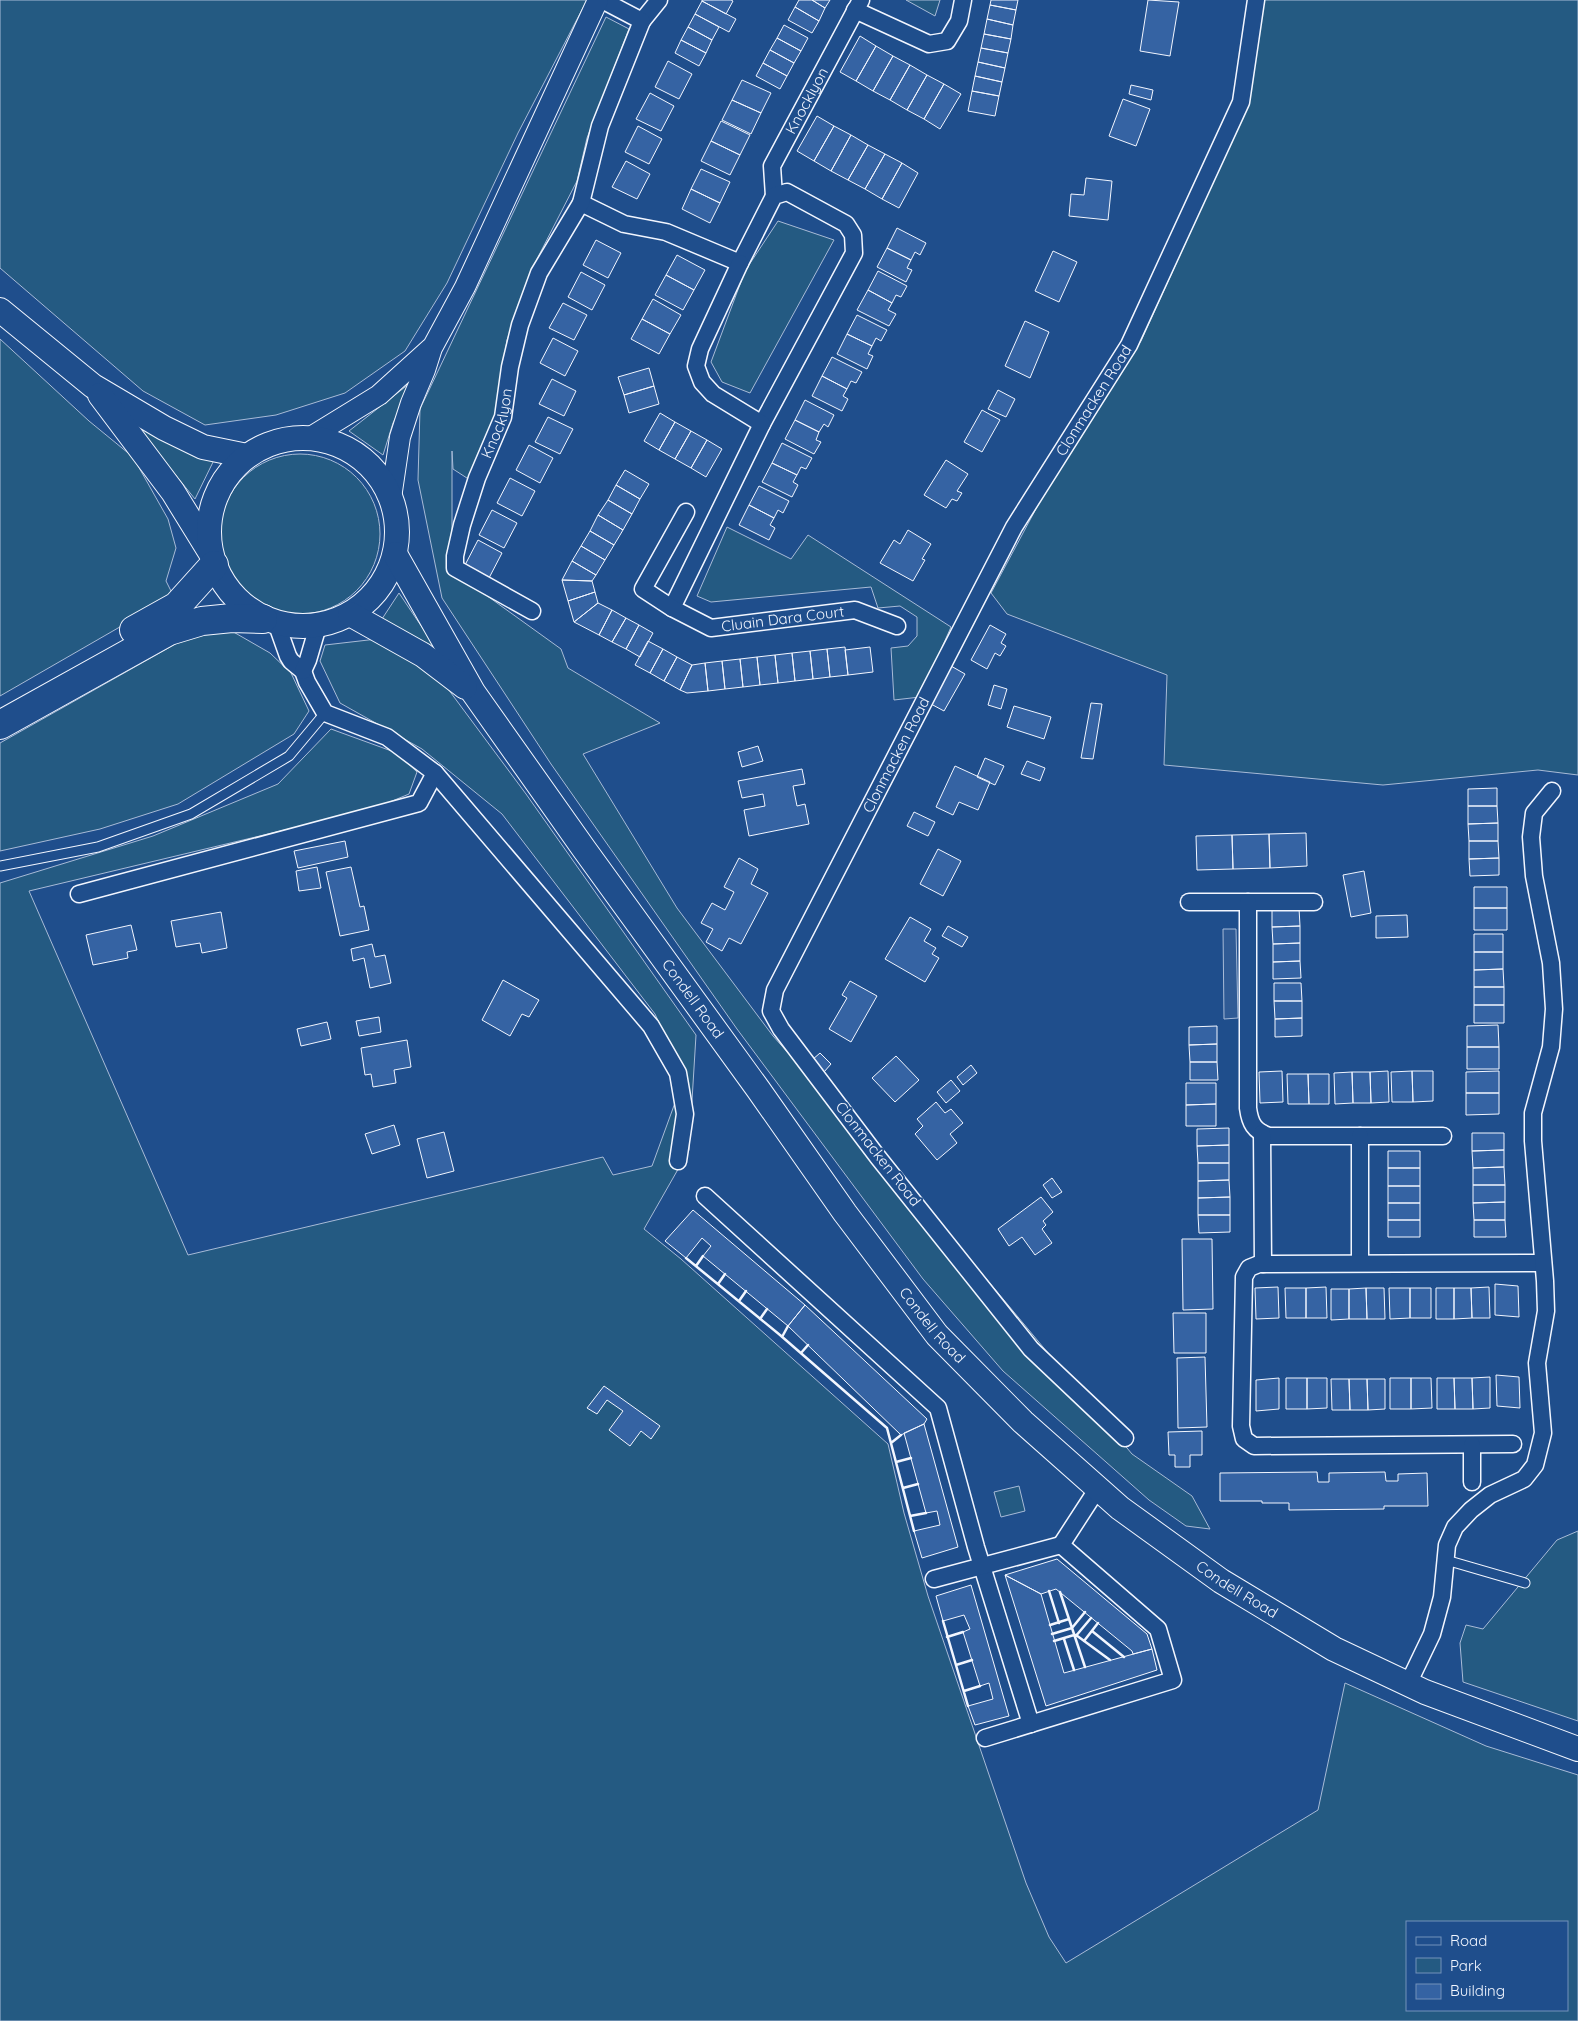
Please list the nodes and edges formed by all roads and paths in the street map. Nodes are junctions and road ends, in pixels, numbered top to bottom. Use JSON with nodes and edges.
{"nodes":[{"id":1,"x":598,"y":0,"type":"edge"},
{"id":2,"x":602,"y":0,"type":"edge"},
{"id":3,"x":658,"y":0,"type":"edge"},
{"id":4,"x":963,"y":0,"type":"edge"},
{"id":5,"x":1256,"y":0,"type":"edge"},
{"id":6,"x":858,"y":5,"type":"edge"},
{"id":7,"x":642,"y":21,"type":"junction"},
{"id":8,"x":774,"y":196,"type":"junction"},
{"id":9,"x":581,"y":203,"type":"junction"},
{"id":10,"x":740,"y":263,"type":"junction"},
{"id":11,"x":0,"y":310,"type":"edge"},
{"id":12,"x":432,"y":348,"type":"junction"},
{"id":13,"x":93,"y":386,"type":"junction"},
{"id":14,"x":762,"y":424,"type":"junction"},
{"id":15,"x":309,"y":438,"type":"junction"},
{"id":16,"x":247,"y":456,"type":"junction"},
{"id":17,"x":391,"y":498,"type":"junction"},
{"id":18,"x":686,"y":512,"type":"dead end"},
{"id":19,"x":395,"y":554,"type":"junction"},
{"id":20,"x":213,"y":559,"type":"junction"},
{"id":21,"x":672,"y":608,"type":"junction"},
{"id":22,"x":532,"y":611,"type":"dead end"},
{"id":23,"x":350,"y":614,"type":"junction"},
{"id":24,"x":270,"y":622,"type":"junction"},
{"id":25,"x":318,"y":626,"type":"junction"},
{"id":26,"x":897,"y":626,"type":"dead end"},
{"id":27,"x":303,"y":671,"type":"junction"},
{"id":28,"x":473,"y":692,"type":"junction"},
{"id":29,"x":0,"y":706,"type":"edge"},
{"id":30,"x":325,"y":713,"type":"junction"},
{"id":31,"x":0,"y":725,"type":"edge"},
{"id":32,"x":435,"y":773,"type":"junction"},
{"id":33,"x":1552,"y":791,"type":"dead end"},
{"id":34,"x":0,"y":866,"type":"edge"},
{"id":35,"x":79,"y":894,"type":"dead end"},
{"id":36,"x":1189,"y":902,"type":"dead end"},
{"id":37,"x":1248,"y":902,"type":"junction"},
{"id":38,"x":1314,"y":902,"type":"dead end"},
{"id":39,"x":1262,"y":1133,"type":"junction"},
{"id":40,"x":1360,"y":1136,"type":"junction"},
{"id":41,"x":1443,"y":1136,"type":"dead end"},
{"id":42,"x":678,"y":1161,"type":"dead end"},
{"id":43,"x":705,"y":1196,"type":"dead end"},
{"id":44,"x":1360,"y":1263,"type":"junction"},
{"id":45,"x":1544,"y":1263,"type":"junction"},
{"id":46,"x":1263,"y":1264,"type":"junction"},
{"id":47,"x":1125,"y":1438,"type":"dead end"},
{"id":48,"x":1513,"y":1444,"type":"dead end"},
{"id":49,"x":1472,"y":1445,"type":"junction"},
{"id":50,"x":1472,"y":1482,"type":"dead end"},
{"id":51,"x":1098,"y":1488,"type":"junction"},
{"id":52,"x":1062,"y":1545,"type":"junction"},
{"id":53,"x":1446,"y":1560,"type":"junction"},
{"id":54,"x":982,"y":1566,"type":"junction"},
{"id":55,"x":934,"y":1579,"type":"dead end"},
{"id":56,"x":1525,"y":1583,"type":"dead end"},
{"id":57,"x":1408,"y":1684,"type":"junction"},
{"id":58,"x":1031,"y":1724,"type":"junction"},
{"id":59,"x":985,"y":1738,"type":"dead end"},
{"id":60,"x":1578,"y":1749,"type":"edge"}],
"edges":[{"from":1,"to":12,"type":"street"},
{"from":2,"to":7,"type":"street"},
{"from":3,"to":7,"type":"street","name":"Knocklyon"},
{"from":4,"to":6,"type":"street","name":"Knocklyon"},
{"from":5,"to":47,"type":"street","name":"Clonmacken Road"},
{"from":6,"to":8,"type":"street","name":"Knocklyon"},
{"from":7,"to":9,"type":"street","name":"Knocklyon"},
{"from":8,"to":10,"type":"street"},
{"from":8,"to":14,"type":"street"},
{"from":9,"to":10,"type":"street"},
{"from":9,"to":22,"type":"street","name":"Knocklyon"},
{"from":10,"to":14,"type":"street"},
{"from":11,"to":13,"type":"main road"},
{"from":12,"to":15,"type":"street"},
{"from":12,"to":17,"type":"street"},
{"from":13,"to":16,"type":"main road"},
{"from":13,"to":20,"type":"main road"},
{"from":14,"to":21,"type":"street"},
{"from":15,"to":16,"type":"main road"},
{"from":15,"to":17,"type":"main road"},
{"from":16,"to":20,"type":"main road"},
{"from":17,"to":19,"type":"main road"},
{"from":18,"to":21,"type":"street","name":"Cluain Dara Court"},
{"from":19,"to":23,"type":"main road"},
{"from":19,"to":28,"type":"main road"},
{"from":20,"to":24,"type":"main road"},
{"from":20,"to":29,"type":"highway"},
{"from":21,"to":26,"type":"street","name":"Cluain Dara Court"},
{"from":23,"to":25,"type":"main road"},
{"from":23,"to":28,"type":"main road"},
{"from":24,"to":25,"type":"main road"},
{"from":24,"to":27,"type":"street"},
{"from":24,"to":31,"type":"highway"},
{"from":25,"to":27,"type":"street"},
{"from":27,"to":30,"type":"street"},
{"from":28,"to":51,"type":"main road","name":"Condell Road"},
{"from":30,"to":32,"type":"street"},
{"from":30,"to":34,"type":"lane"},
{"from":32,"to":35,"type":"street"},
{"from":32,"to":42,"type":"street"},
{"from":33,"to":45,"type":"street"},
{"from":36,"to":37,"type":"street"},
{"from":37,"to":38,"type":"street"},
{"from":37,"to":39,"type":"street"},
{"from":39,"to":40,"type":"street"},
{"from":39,"to":46,"type":"street"},
{"from":40,"to":41,"type":"street"},
{"from":40,"to":44,"type":"street"},
{"from":43,"to":54,"type":"street"},
{"from":44,"to":45,"type":"street"},
{"from":44,"to":46,"type":"street"},
{"from":45,"to":53,"type":"street"},
{"from":46,"to":49,"type":"street"},
{"from":48,"to":49,"type":"street"},
{"from":49,"to":50,"type":"street"},
{"from":51,"to":52,"type":"street"},
{"from":51,"to":57,"type":"main road","name":"Condell Road"},
{"from":52,"to":54,"type":"street"},
{"from":52,"to":58,"type":"street"},
{"from":53,"to":56,"type":"lane"},
{"from":53,"to":57,"type":"street"},
{"from":54,"to":55,"type":"street"},
{"from":54,"to":58,"type":"street"},
{"from":57,"to":60,"type":"main road","name":"Condell Road"},
{"from":58,"to":59,"type":"street"}]}
